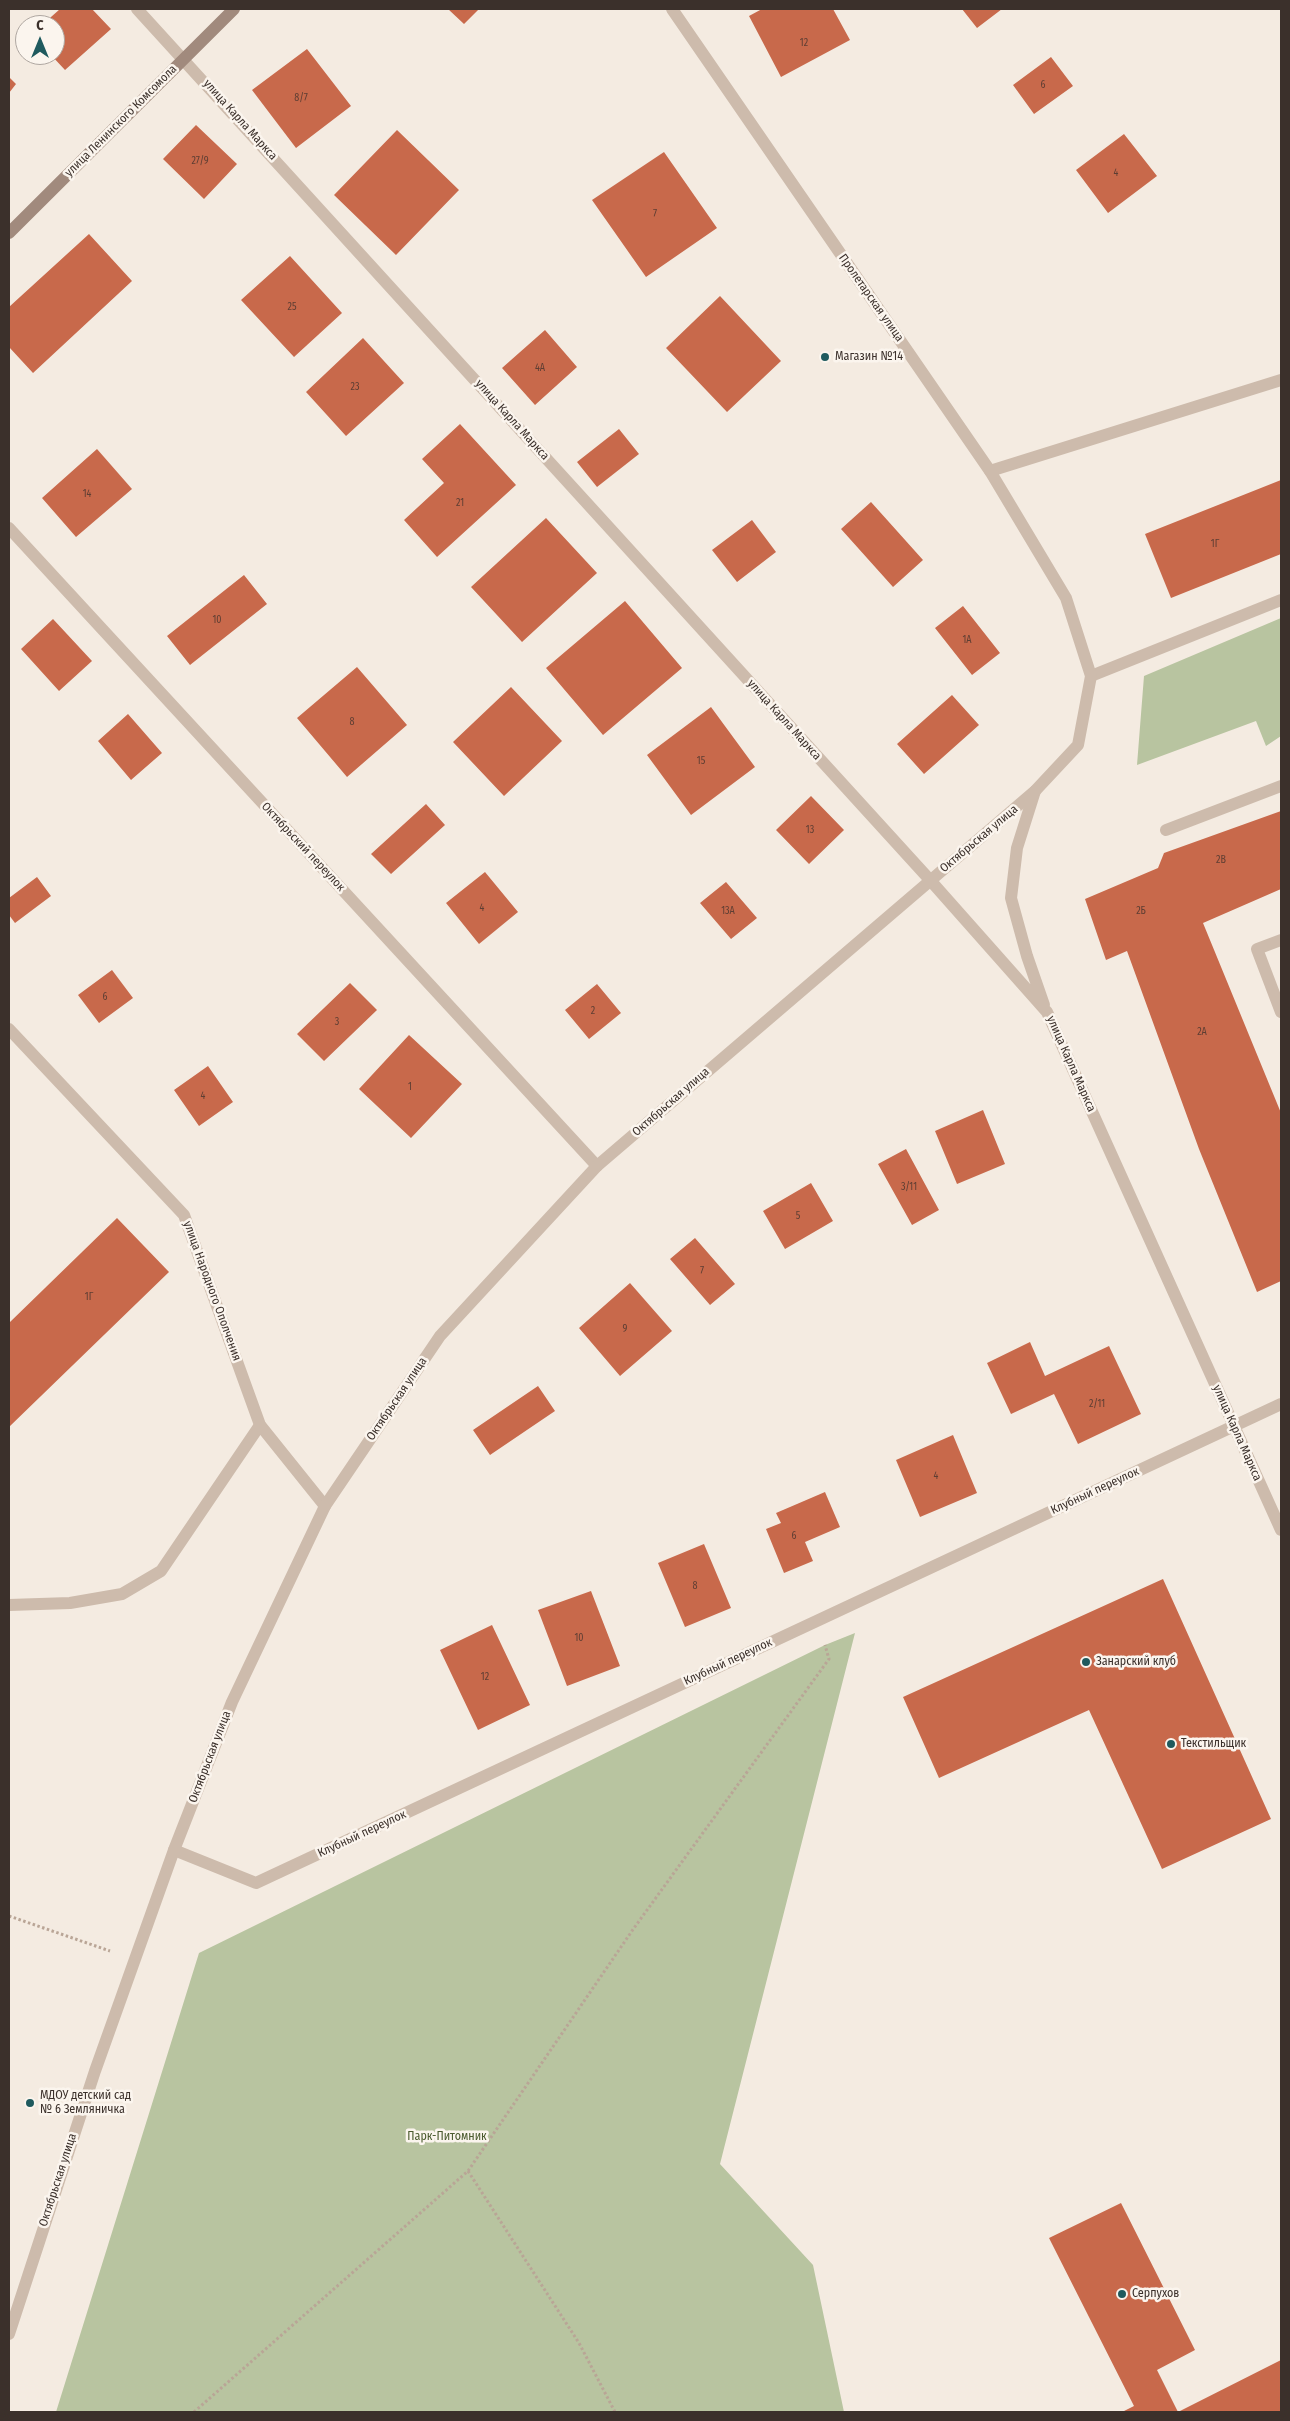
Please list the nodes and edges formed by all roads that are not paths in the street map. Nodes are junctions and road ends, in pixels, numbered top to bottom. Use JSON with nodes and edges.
{"nodes":[{"id":1,"x":137,"y":9,"type":"edge"},
{"id":2,"x":234,"y":9,"type":"edge"},
{"id":3,"x":672,"y":9,"type":"edge"},
{"id":4,"x":184,"y":59,"type":"junction"},
{"id":5,"x":9,"y":233,"type":"edge"},
{"id":6,"x":1281,"y":380,"type":"edge"},
{"id":7,"x":990,"y":471,"type":"junction"},
{"id":8,"x":9,"y":528,"type":"edge"},
{"id":9,"x":1281,"y":600,"type":"edge"},
{"id":10,"x":1091,"y":676,"type":"junction"},
{"id":11,"x":1281,"y":786,"type":"edge"},
{"id":12,"x":1035,"y":791,"type":"junction"},
{"id":13,"x":1166,"y":830,"type":"dead end"},
{"id":14,"x":930,"y":880,"type":"junction"},
{"id":15,"x":1281,"y":940,"type":"edge"},
{"id":16,"x":1047,"y":1012,"type":"junction"},
{"id":17,"x":1281,"y":1012,"type":"edge"},
{"id":18,"x":9,"y":1029,"type":"edge"},
{"id":19,"x":597,"y":1166,"type":"junction"},
{"id":20,"x":1281,"y":1404,"type":"edge"},
{"id":21,"x":260,"y":1425,"type":"junction"},
{"id":22,"x":1234,"y":1426,"type":"junction"},
{"id":23,"x":324,"y":1506,"type":"junction"},
{"id":24,"x":1281,"y":1530,"type":"edge"},
{"id":25,"x":9,"y":1606,"type":"edge"},
{"id":26,"x":174,"y":1850,"type":"junction"},
{"id":27,"x":9,"y":2334,"type":"edge"}],
"edges":[{"from":1,"to":4,"type":"street","name":"улица Карла Маркса"},
{"from":2,"to":4,"type":"main road","name":"улица Ленинского Комсомола"},
{"from":3,"to":7,"type":"street","name":"Пролетарская улица"},
{"from":4,"to":5,"type":"main road","name":"улица Ленинского Комсомола"},
{"from":4,"to":14,"type":"street","name":"улица Карла Маркса"},
{"from":6,"to":7,"type":"street"},
{"from":7,"to":10,"type":"street","name":"Пролетарская улица"},
{"from":8,"to":19,"type":"street","name":"Октябрьский переулок"},
{"from":9,"to":10,"type":"street"},
{"from":10,"to":12,"type":"street","name":"Октябрьская улица"},
{"from":11,"to":13,"type":"street"},
{"from":12,"to":14,"type":"street","name":"Октябрьская улица"},
{"from":12,"to":16,"type":"street"},
{"from":14,"to":16,"type":"street","name":"улица Карла Маркса"},
{"from":14,"to":19,"type":"street","name":"Октябрьская улица"},
{"from":15,"to":17,"type":"street"},
{"from":16,"to":22,"type":"street","name":"улица Карла Маркса"},
{"from":18,"to":21,"type":"street","name":"улица Народного Ополчения"},
{"from":19,"to":23,"type":"street","name":"Октябрьская улица"},
{"from":20,"to":22,"type":"street","name":"Клубный переулок"},
{"from":21,"to":23,"type":"street","name":"улица Народного Ополчения"},
{"from":21,"to":25,"type":"street"},
{"from":22,"to":24,"type":"street","name":"улица Карла Маркса"},
{"from":22,"to":26,"type":"street","name":"Клубный переулок"},
{"from":23,"to":26,"type":"street","name":"Октябрьская улица"},
{"from":26,"to":27,"type":"street","name":"Октябрьская улица"}]}
